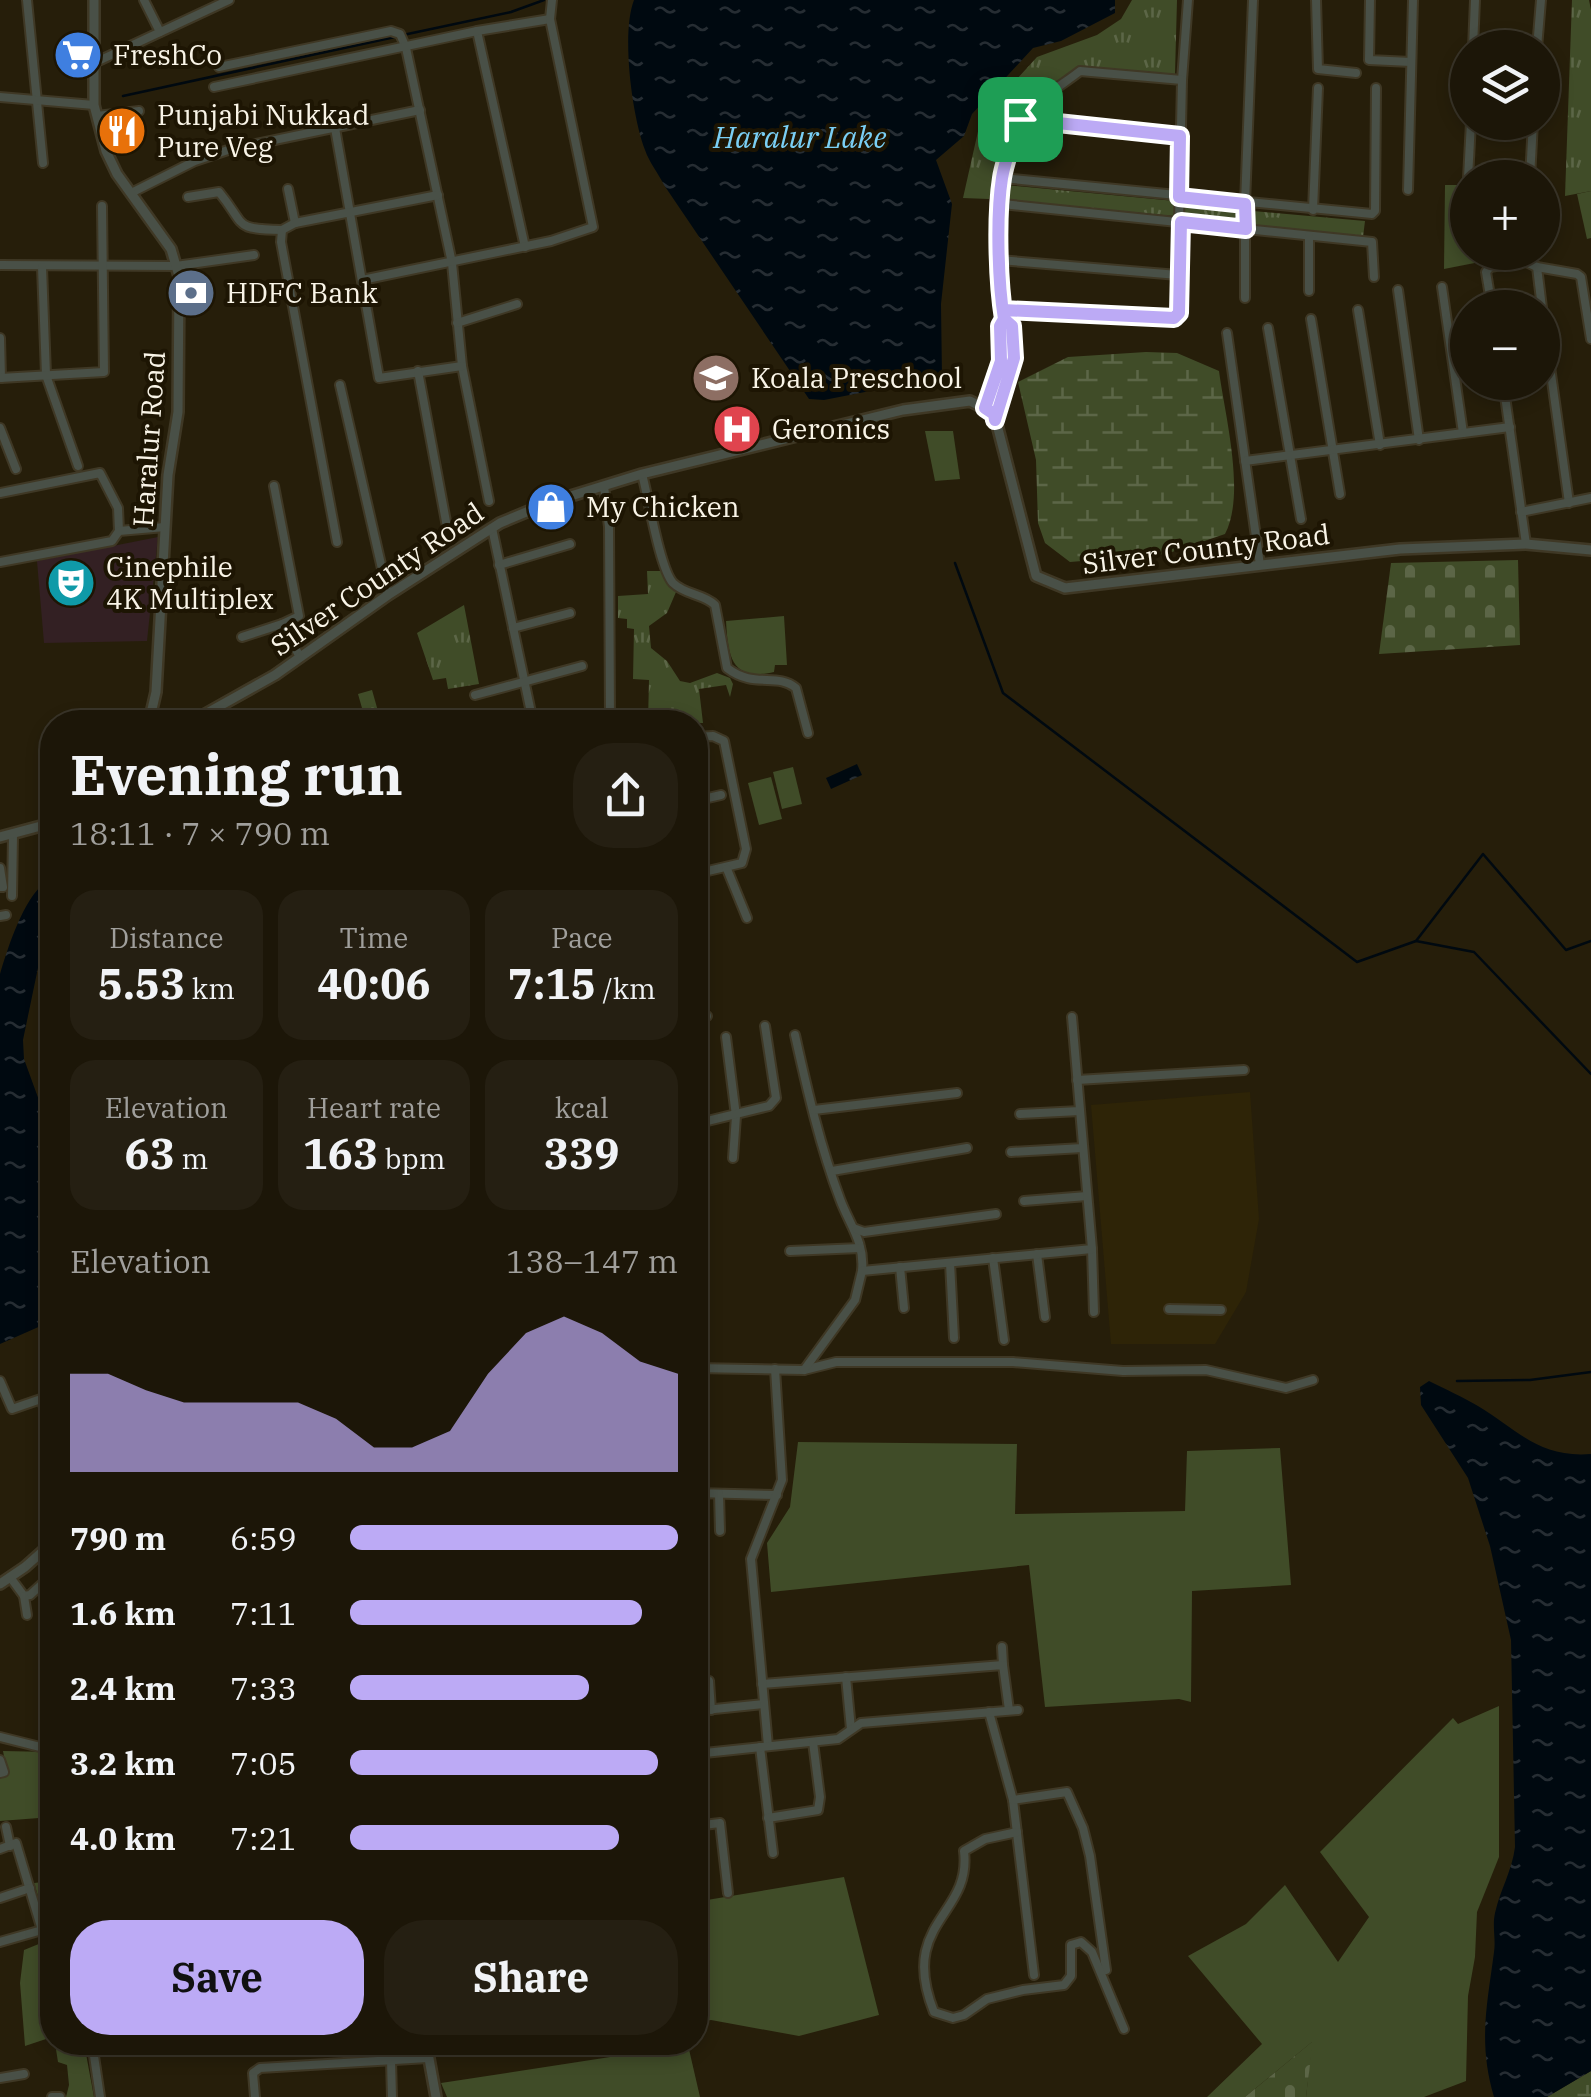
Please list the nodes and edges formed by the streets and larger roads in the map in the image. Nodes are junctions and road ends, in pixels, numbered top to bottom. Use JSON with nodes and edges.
{"nodes":[{"id":1,"x":94,"y":0,"type":"edge"},
{"id":2,"x":144,"y":0,"type":"edge"},
{"id":3,"x":198,"y":0,"type":"edge"},
{"id":4,"x":229,"y":0,"type":"edge"},
{"id":5,"x":552,"y":0,"type":"edge"},
{"id":6,"x":1188,"y":0,"type":"edge"},
{"id":7,"x":1252,"y":0,"type":"edge"},
{"id":8,"x":1316,"y":0,"type":"edge"},
{"id":9,"x":1370,"y":0,"type":"edge"},
{"id":10,"x":1412,"y":0,"type":"edge"},
{"id":11,"x":1475,"y":0,"type":"edge"},
{"id":12,"x":1541,"y":0,"type":"edge"},
{"id":13,"x":27,"y":2,"type":"edge"},
{"id":14,"x":203,"y":11,"type":"junction"},
{"id":15,"x":550,"y":19,"type":"junction"},
{"id":16,"x":1474,"y":30,"type":"edge"},
{"id":17,"x":1539,"y":30,"type":"edge"},
{"id":18,"x":477,"y":31,"type":"junction"},
{"id":19,"x":160,"y":32,"type":"junction"},
{"id":20,"x":403,"y":40,"type":"junction"},
{"id":21,"x":1411,"y":62,"type":"junction"},
{"id":22,"x":94,"y":64,"type":"junction"},
{"id":23,"x":219,"y":67,"type":"dead end"},
{"id":24,"x":1356,"y":73,"type":"dead end"},
{"id":25,"x":1182,"y":80,"type":"junction"},
{"id":26,"x":214,"y":88,"type":"dead end"},
{"id":27,"x":1318,"y":88,"type":"dead end"},
{"id":28,"x":1376,"y":88,"type":"dead end"},
{"id":29,"x":0,"y":97,"type":"edge"},
{"id":30,"x":38,"y":100,"type":"junction"},
{"id":31,"x":96,"y":110,"type":"junction"},
{"id":32,"x":420,"y":110,"type":"junction"},
{"id":33,"x":139,"y":111,"type":"dead end"},
{"id":34,"x":1020,"y":119,"type":"junction"},
{"id":35,"x":335,"y":128,"type":"junction"},
{"id":36,"x":1180,"y":136,"type":"junction"},
{"id":37,"x":44,"y":162,"type":"dead end"},
{"id":38,"x":1002,"y":178,"type":"junction"},
{"id":39,"x":288,"y":189,"type":"dead end"},
{"id":40,"x":1408,"y":190,"type":"dead end"},
{"id":41,"x":131,"y":192,"type":"junction"},
{"id":42,"x":438,"y":195,"type":"junction"},
{"id":43,"x":188,"y":196,"type":"dead end"},
{"id":44,"x":1179,"y":197,"type":"junction"},
{"id":45,"x":1002,"y":204,"type":"junction"},
{"id":46,"x":1245,"y":204,"type":"junction"},
{"id":47,"x":102,"y":206,"type":"dead end"},
{"id":48,"x":1313,"y":210,"type":"junction"},
{"id":49,"x":348,"y":212,"type":"junction"},
{"id":50,"x":1181,"y":222,"type":"junction"},
{"id":51,"x":296,"y":223,"type":"junction"},
{"id":52,"x":1246,"y":229,"type":"junction"},
{"id":53,"x":282,"y":230,"type":"junction"},
{"id":54,"x":1310,"y":236,"type":"junction"},
{"id":55,"x":526,"y":247,"type":"junction"},
{"id":56,"x":254,"y":254,"type":"dead end"},
{"id":57,"x":1000,"y":260,"type":"junction"},
{"id":58,"x":452,"y":263,"type":"junction"},
{"id":59,"x":0,"y":264,"type":"edge"},
{"id":60,"x":42,"y":266,"type":"junction"},
{"id":61,"x":105,"y":266,"type":"junction"},
{"id":62,"x":176,"y":266,"type":"junction"},
{"id":63,"x":1550,"y":270,"type":"edge"},
{"id":64,"x":1178,"y":275,"type":"junction"},
{"id":65,"x":1374,"y":277,"type":"dead end"},
{"id":66,"x":362,"y":280,"type":"junction"},
{"id":67,"x":1442,"y":286,"type":"dead end"},
{"id":68,"x":1398,"y":290,"type":"dead end"},
{"id":69,"x":1308,"y":292,"type":"dead end"},
{"id":70,"x":1245,"y":298,"type":"dead end"},
{"id":71,"x":516,"y":304,"type":"dead end"},
{"id":72,"x":1358,"y":310,"type":"dead end"},
{"id":73,"x":1004,"y":314,"type":"junction"},
{"id":74,"x":1311,"y":319,"type":"dead end"},
{"id":75,"x":458,"y":322,"type":"junction"},
{"id":76,"x":1268,"y":328,"type":"dead end"},
{"id":77,"x":1227,"y":332,"type":"dead end"},
{"id":78,"x":0,"y":338,"type":"edge"},
{"id":79,"x":1591,"y":338,"type":"edge"},
{"id":80,"x":462,"y":366,"type":"junction"},
{"id":81,"x":418,"y":371,"type":"junction"},
{"id":82,"x":46,"y":375,"type":"junction"},
{"id":83,"x":0,"y":378,"type":"edge"},
{"id":84,"x":340,"y":385,"type":"dead end"},
{"id":85,"x":1506,"y":400,"type":"edge"},
{"id":86,"x":1555,"y":400,"type":"edge"},
{"id":87,"x":985,"y":408,"type":"junction"},
{"id":88,"x":995,"y":420,"type":"junction"},
{"id":89,"x":1510,"y":427,"type":"junction"},
{"id":90,"x":0,"y":428,"type":"edge"},
{"id":91,"x":1463,"y":433,"type":"junction"},
{"id":92,"x":1419,"y":440,"type":"junction"},
{"id":93,"x":1380,"y":445,"type":"junction"},
{"id":94,"x":1334,"y":451,"type":"junction"},
{"id":95,"x":1291,"y":456,"type":"junction"},
{"id":96,"x":1245,"y":461,"type":"junction"},
{"id":97,"x":78,"y":466,"type":"dead end"},
{"id":98,"x":16,"y":469,"type":"dead end"},
{"id":99,"x":642,"y":474,"type":"junction"},
{"id":100,"x":274,"y":486,"type":"dead end"},
{"id":101,"x":604,"y":486,"type":"junction"},
{"id":102,"x":0,"y":494,"type":"edge"},
{"id":103,"x":1340,"y":494,"type":"dead end"},
{"id":104,"x":1591,"y":498,"type":"edge"},
{"id":105,"x":490,"y":501,"type":"dead end"},
{"id":106,"x":1570,"y":503,"type":"junction"},
{"id":107,"x":1521,"y":512,"type":"junction"},
{"id":108,"x":1301,"y":520,"type":"dead end"},
{"id":109,"x":165,"y":527,"type":"junction"},
{"id":110,"x":448,"y":527,"type":"dead end"},
{"id":111,"x":492,"y":528,"type":"junction"},
{"id":112,"x":119,"y":531,"type":"junction"},
{"id":113,"x":337,"y":542,"type":"dead end"},
{"id":114,"x":570,"y":544,"type":"dead end"},
{"id":115,"x":1526,"y":544,"type":"junction"},
{"id":116,"x":1591,"y":550,"type":"edge"},
{"id":117,"x":0,"y":562,"type":"edge"},
{"id":118,"x":499,"y":565,"type":"junction"},
{"id":119,"x":1260,"y":565,"type":"junction"},
{"id":120,"x":388,"y":594,"type":"junction"},
{"id":121,"x":570,"y":614,"type":"dead end"},
{"id":122,"x":282,"y":624,"type":"junction"},
{"id":123,"x":513,"y":628,"type":"junction"},
{"id":124,"x":242,"y":636,"type":"dead end"},
{"id":125,"x":300,"y":657,"type":"junction"},
{"id":126,"x":582,"y":666,"type":"dead end"},
{"id":127,"x":524,"y":682,"type":"junction"},
{"id":128,"x":475,"y":695,"type":"dead end"},
{"id":129,"x":152,"y":710,"type":"edge"},
{"id":130,"x":213,"y":710,"type":"edge"},
{"id":131,"x":530,"y":710,"type":"edge"},
{"id":132,"x":610,"y":710,"type":"edge"},
{"id":133,"x":808,"y":733,"type":"dead end"},
{"id":134,"x":708,"y":738,"type":"edge"},
{"id":135,"x":721,"y":796,"type":"dead end"},
{"id":136,"x":708,"y":798,"type":"edge"},
{"id":137,"x":40,"y":827,"type":"edge"},
{"id":138,"x":12,"y":835,"type":"junction"},
{"id":139,"x":0,"y":837,"type":"edge"},
{"id":140,"x":0,"y":868,"type":"edge"},
{"id":141,"x":727,"y":869,"type":"junction"},
{"id":142,"x":708,"y":872,"type":"edge"},
{"id":143,"x":0,"y":887,"type":"edge"},
{"id":144,"x":12,"y":896,"type":"dead end"},
{"id":145,"x":747,"y":918,"type":"dead end"},
{"id":146,"x":1072,"y":1017,"type":"dead end"},
{"id":147,"x":764,"y":1026,"type":"dead end"},
{"id":148,"x":795,"y":1034,"type":"dead end"},
{"id":149,"x":726,"y":1038,"type":"dead end"},
{"id":150,"x":1244,"y":1070,"type":"dead end"},
{"id":151,"x":1077,"y":1080,"type":"junction"},
{"id":152,"x":957,"y":1093,"type":"dead end"},
{"id":153,"x":814,"y":1110,"type":"junction"},
{"id":154,"x":1080,"y":1111,"type":"junction"},
{"id":155,"x":1020,"y":1114,"type":"dead end"},
{"id":156,"x":736,"y":1116,"type":"junction"},
{"id":157,"x":708,"y":1121,"type":"edge"},
{"id":158,"x":967,"y":1148,"type":"dead end"},
{"id":159,"x":1083,"y":1148,"type":"junction"},
{"id":160,"x":1011,"y":1152,"type":"dead end"},
{"id":161,"x":733,"y":1158,"type":"dead end"},
{"id":162,"x":832,"y":1171,"type":"junction"},
{"id":163,"x":1087,"y":1196,"type":"junction"},
{"id":164,"x":1024,"y":1201,"type":"dead end"},
{"id":165,"x":996,"y":1214,"type":"dead end"},
{"id":166,"x":856,"y":1229,"type":"junction"},
{"id":167,"x":860,"y":1248,"type":"junction"},
{"id":168,"x":1092,"y":1249,"type":"junction"},
{"id":169,"x":790,"y":1251,"type":"dead end"},
{"id":170,"x":1037,"y":1254,"type":"junction"},
{"id":171,"x":994,"y":1258,"type":"junction"},
{"id":172,"x":950,"y":1262,"type":"junction"},
{"id":173,"x":900,"y":1267,"type":"junction"},
{"id":174,"x":862,"y":1271,"type":"junction"},
{"id":175,"x":904,"y":1308,"type":"dead end"},
{"id":176,"x":1170,"y":1309,"type":"dead end"},
{"id":177,"x":1221,"y":1310,"type":"dead end"},
{"id":178,"x":1094,"y":1312,"type":"dead end"},
{"id":179,"x":1045,"y":1316,"type":"dead end"},
{"id":180,"x":954,"y":1338,"type":"dead end"},
{"id":181,"x":1004,"y":1340,"type":"dead end"},
{"id":182,"x":708,"y":1368,"type":"edge"},
{"id":183,"x":775,"y":1369,"type":"junction"},
{"id":184,"x":804,"y":1370,"type":"junction"},
{"id":185,"x":1313,"y":1380,"type":"dead end"},
{"id":186,"x":0,"y":1381,"type":"edge"},
{"id":187,"x":40,"y":1400,"type":"edge"},
{"id":188,"x":708,"y":1494,"type":"edge"},
{"id":189,"x":719,"y":1494,"type":"junction"},
{"id":190,"x":778,"y":1495,"type":"junction"},
{"id":191,"x":720,"y":1532,"type":"dead end"},
{"id":192,"x":40,"y":1553,"type":"edge"},
{"id":193,"x":10,"y":1577,"type":"junction"},
{"id":194,"x":0,"y":1584,"type":"edge"},
{"id":195,"x":40,"y":1586,"type":"edge"},
{"id":196,"x":24,"y":1596,"type":"junction"},
{"id":197,"x":27,"y":1615,"type":"dead end"},
{"id":198,"x":1002,"y":1647,"type":"dead end"},
{"id":199,"x":1003,"y":1665,"type":"junction"},
{"id":200,"x":846,"y":1677,"type":"junction"},
{"id":201,"x":708,"y":1682,"type":"edge"},
{"id":202,"x":762,"y":1684,"type":"junction"},
{"id":203,"x":764,"y":1704,"type":"junction"},
{"id":204,"x":708,"y":1710,"type":"edge"},
{"id":205,"x":711,"y":1710,"type":"junction"},
{"id":206,"x":988,"y":1712,"type":"junction"},
{"id":207,"x":851,"y":1729,"type":"junction"},
{"id":208,"x":0,"y":1737,"type":"edge"},
{"id":209,"x":813,"y":1742,"type":"junction"},
{"id":210,"x":40,"y":1747,"type":"edge"},
{"id":211,"x":764,"y":1747,"type":"junction"},
{"id":212,"x":708,"y":1753,"type":"edge"},
{"id":213,"x":0,"y":1760,"type":"edge"},
{"id":214,"x":0,"y":1773,"type":"edge"},
{"id":215,"x":1013,"y":1800,"type":"junction"},
{"id":216,"x":768,"y":1818,"type":"junction"},
{"id":217,"x":708,"y":1824,"type":"edge"},
{"id":218,"x":6,"y":1828,"type":"dead end"},
{"id":219,"x":1017,"y":1832,"type":"junction"},
{"id":220,"x":10,"y":1846,"type":"junction"},
{"id":221,"x":0,"y":1850,"type":"edge"},
{"id":222,"x":773,"y":1853,"type":"dead end"},
{"id":223,"x":30,"y":1888,"type":"junction"},
{"id":224,"x":728,"y":1894,"type":"dead end"},
{"id":225,"x":0,"y":1898,"type":"edge"},
{"id":226,"x":40,"y":1923,"type":"edge"},
{"id":227,"x":40,"y":1931,"type":"edge"},
{"id":228,"x":0,"y":1942,"type":"edge"},
{"id":229,"x":1106,"y":1970,"type":"dead end"},
{"id":230,"x":1034,"y":1975,"type":"dead end"},
{"id":231,"x":1124,"y":2029,"type":"dead end"},
{"id":232,"x":95,"y":2055,"type":"edge"},
{"id":233,"x":428,"y":2055,"type":"edge"},
{"id":234,"x":428,"y":2058,"type":"junction"},
{"id":235,"x":391,"y":2060,"type":"junction"},
{"id":236,"x":24,"y":2074,"type":"dead end"},
{"id":237,"x":0,"y":2078,"type":"edge"},
{"id":238,"x":52,"y":2097,"type":"edge"},
{"id":239,"x":60,"y":2097,"type":"edge"},
{"id":240,"x":100,"y":2097,"type":"edge"},
{"id":241,"x":255,"y":2097,"type":"edge"},
{"id":242,"x":392,"y":2097,"type":"edge"},
{"id":243,"x":436,"y":2097,"type":"edge"}],
"edges":[{"from":1,"to":22,"type":"street","name":"Haralur Road"},
{"from":2,"to":19,"type":"street"},
{"from":3,"to":14,"type":"street"},
{"from":4,"to":14,"type":"street"},
{"from":5,"to":15,"type":"street"},
{"from":6,"to":25,"type":"street"},
{"from":7,"to":46,"type":"street"},
{"from":8,"to":24,"type":"street"},
{"from":9,"to":21,"type":"street"},
{"from":10,"to":21,"type":"street"},
{"from":11,"to":16,"type":"street"},
{"from":12,"to":17,"type":"street"},
{"from":13,"to":30,"type":"street"},
{"from":14,"to":19,"type":"street"},
{"from":15,"to":18,"type":"street"},
{"from":15,"to":55,"type":"street"},
{"from":18,"to":20,"type":"street"},
{"from":18,"to":55,"type":"street"},
{"from":19,"to":22,"type":"street"},
{"from":20,"to":23,"type":"street"},
{"from":20,"to":26,"type":"street"},
{"from":20,"to":32,"type":"street"},
{"from":21,"to":40,"type":"street"},
{"from":22,"to":31,"type":"street","name":"Haralur Road"},
{"from":25,"to":34,"type":"street"},
{"from":25,"to":36,"type":"street"},
{"from":27,"to":48,"type":"street"},
{"from":28,"to":48,"type":"street"},
{"from":29,"to":30,"type":"street"},
{"from":30,"to":31,"type":"street"},
{"from":30,"to":37,"type":"street"},
{"from":31,"to":33,"type":"street"},
{"from":31,"to":41,"type":"street","name":"Haralur Road"},
{"from":32,"to":35,"type":"street"},
{"from":32,"to":42,"type":"street"},
{"from":34,"to":36,"type":"street"},
{"from":34,"to":38,"type":"street"},
{"from":35,"to":41,"type":"street"},
{"from":35,"to":49,"type":"street"},
{"from":36,"to":44,"type":"street"},
{"from":38,"to":44,"type":"street"},
{"from":38,"to":45,"type":"street"},
{"from":39,"to":51,"type":"street"},
{"from":41,"to":62,"type":"street","name":"Haralur Road"},
{"from":42,"to":49,"type":"street"},
{"from":42,"to":58,"type":"street"},
{"from":43,"to":53,"type":"street"},
{"from":44,"to":46,"type":"street"},
{"from":44,"to":50,"type":"street"},
{"from":45,"to":50,"type":"street"},
{"from":45,"to":57,"type":"street"},
{"from":46,"to":48,"type":"street"},
{"from":46,"to":52,"type":"street"},
{"from":47,"to":61,"type":"street"},
{"from":49,"to":51,"type":"street"},
{"from":49,"to":66,"type":"street"},
{"from":50,"to":52,"type":"street"},
{"from":50,"to":64,"type":"street"},
{"from":51,"to":53,"type":"street"},
{"from":52,"to":54,"type":"street"},
{"from":52,"to":70,"type":"street"},
{"from":53,"to":113,"type":"street"},
{"from":54,"to":65,"type":"street"},
{"from":54,"to":69,"type":"street"},
{"from":55,"to":58,"type":"street"},
{"from":56,"to":62,"type":"street"},
{"from":57,"to":64,"type":"street"},
{"from":57,"to":73,"type":"street"},
{"from":58,"to":66,"type":"street"},
{"from":58,"to":75,"type":"street"},
{"from":59,"to":60,"type":"street"},
{"from":60,"to":61,"type":"street"},
{"from":60,"to":82,"type":"street"},
{"from":61,"to":62,"type":"street"},
{"from":61,"to":82,"type":"street"},
{"from":62,"to":109,"type":"street","name":"Haralur Road"},
{"from":63,"to":79,"type":"street"},
{"from":64,"to":73,"type":"street"},
{"from":66,"to":81,"type":"street"},
{"from":67,"to":91,"type":"street"},
{"from":68,"to":92,"type":"street"},
{"from":71,"to":75,"type":"street"},
{"from":72,"to":93,"type":"street"},
{"from":73,"to":87,"type":"street"},
{"from":73,"to":88,"type":"street"},
{"from":74,"to":94,"type":"street"},
{"from":75,"to":80,"type":"street"},
{"from":76,"to":95,"type":"street"},
{"from":77,"to":96,"type":"street"},
{"from":78,"to":83,"type":"street"},
{"from":80,"to":81,"type":"street"},
{"from":80,"to":105,"type":"street"},
{"from":81,"to":110,"type":"street"},
{"from":82,"to":83,"type":"street"},
{"from":82,"to":97,"type":"street"},
{"from":84,"to":120,"type":"street"},
{"from":85,"to":89,"type":"street"},
{"from":86,"to":106,"type":"street"},
{"from":87,"to":88,"type":"street","name":"Silver County Road"},
{"from":87,"to":99,"type":"street","name":"Silver County Road"},
{"from":88,"to":119,"type":"street","name":"Silver County Road"},
{"from":89,"to":91,"type":"street"},
{"from":89,"to":107,"type":"street"},
{"from":90,"to":98,"type":"street"},
{"from":91,"to":92,"type":"street"},
{"from":92,"to":93,"type":"street"},
{"from":93,"to":94,"type":"street"},
{"from":94,"to":95,"type":"street"},
{"from":94,"to":103,"type":"street"},
{"from":95,"to":96,"type":"street"},
{"from":95,"to":108,"type":"street"},
{"from":96,"to":119,"type":"street"},
{"from":99,"to":101,"type":"street","name":"Silver County Road"},
{"from":99,"to":133,"type":"street"},
{"from":100,"to":122,"type":"street"},
{"from":101,"to":111,"type":"street","name":"Silver County Road"},
{"from":101,"to":132,"type":"street"},
{"from":102,"to":112,"type":"street"},
{"from":104,"to":106,"type":"street"},
{"from":106,"to":107,"type":"street"},
{"from":107,"to":115,"type":"street"},
{"from":109,"to":112,"type":"street"},
{"from":109,"to":129,"type":"street","name":"Haralur Road"},
{"from":111,"to":118,"type":"street"},
{"from":111,"to":120,"type":"street","name":"Silver County Road"},
{"from":112,"to":117,"type":"street"},
{"from":114,"to":118,"type":"street"},
{"from":115,"to":116,"type":"street","name":"Silver County Road"},
{"from":115,"to":119,"type":"street","name":"Silver County Road"},
{"from":118,"to":123,"type":"street"},
{"from":120,"to":125,"type":"street","name":"Silver County Road"},
{"from":121,"to":123,"type":"street"},
{"from":122,"to":124,"type":"street"},
{"from":122,"to":125,"type":"street"},
{"from":123,"to":127,"type":"street"},
{"from":125,"to":130,"type":"street","name":"Silver County Road"},
{"from":126,"to":127,"type":"street"},
{"from":127,"to":128,"type":"street"},
{"from":127,"to":131,"type":"street"},
{"from":134,"to":141,"type":"street"},
{"from":135,"to":136,"type":"street"},
{"from":137,"to":138,"type":"street"},
{"from":138,"to":139,"type":"street"},
{"from":138,"to":144,"type":"street"},
{"from":140,"to":143,"type":"street"},
{"from":141,"to":142,"type":"street"},
{"from":141,"to":145,"type":"street"},
{"from":146,"to":151,"type":"street"},
{"from":147,"to":156,"type":"street"},
{"from":148,"to":153,"type":"street"},
{"from":149,"to":156,"type":"street"},
{"from":150,"to":151,"type":"street"},
{"from":151,"to":154,"type":"street"},
{"from":152,"to":153,"type":"street"},
{"from":153,"to":162,"type":"street"},
{"from":154,"to":155,"type":"street"},
{"from":154,"to":159,"type":"street"},
{"from":156,"to":157,"type":"street"},
{"from":156,"to":161,"type":"street"},
{"from":158,"to":162,"type":"street"},
{"from":159,"to":160,"type":"street"},
{"from":159,"to":163,"type":"street"},
{"from":162,"to":166,"type":"street"},
{"from":163,"to":164,"type":"street"},
{"from":163,"to":168,"type":"street"},
{"from":165,"to":166,"type":"street"},
{"from":166,"to":167,"type":"street"},
{"from":167,"to":169,"type":"street"},
{"from":167,"to":174,"type":"street"},
{"from":168,"to":170,"type":"street"},
{"from":168,"to":178,"type":"street"},
{"from":170,"to":171,"type":"street"},
{"from":170,"to":179,"type":"street"},
{"from":171,"to":172,"type":"street"},
{"from":171,"to":181,"type":"street"},
{"from":172,"to":173,"type":"street"},
{"from":172,"to":180,"type":"street"},
{"from":173,"to":174,"type":"street"},
{"from":173,"to":175,"type":"street"},
{"from":174,"to":184,"type":"street"},
{"from":176,"to":177,"type":"street"},
{"from":182,"to":183,"type":"street"},
{"from":183,"to":184,"type":"street"},
{"from":183,"to":190,"type":"street"},
{"from":184,"to":185,"type":"street"},
{"from":186,"to":187,"type":"street"},
{"from":188,"to":189,"type":"street"},
{"from":189,"to":190,"type":"street"},
{"from":189,"to":191,"type":"street"},
{"from":190,"to":202,"type":"street"},
{"from":192,"to":193,"type":"street"},
{"from":193,"to":194,"type":"street"},
{"from":193,"to":196,"type":"street"},
{"from":195,"to":196,"type":"street"},
{"from":196,"to":197,"type":"street"},
{"from":198,"to":199,"type":"street"},
{"from":199,"to":200,"type":"street"},
{"from":199,"to":206,"type":"street"},
{"from":200,"to":202,"type":"street"},
{"from":200,"to":207,"type":"street"},
{"from":201,"to":205,"type":"street"},
{"from":202,"to":203,"type":"street"},
{"from":203,"to":205,"type":"street"},
{"from":203,"to":211,"type":"street"},
{"from":204,"to":205,"type":"street"},
{"from":206,"to":207,"type":"street"},
{"from":206,"to":215,"type":"street"},
{"from":207,"to":209,"type":"street"},
{"from":208,"to":210,"type":"street"},
{"from":209,"to":211,"type":"street"},
{"from":209,"to":216,"type":"street"},
{"from":211,"to":212,"type":"street"},
{"from":211,"to":216,"type":"street"},
{"from":213,"to":214,"type":"street"},
{"from":215,"to":219,"type":"street"},
{"from":215,"to":229,"type":"street"},
{"from":216,"to":222,"type":"street"},
{"from":217,"to":224,"type":"street"},
{"from":218,"to":220,"type":"street"},
{"from":219,"to":230,"type":"street"},
{"from":219,"to":231,"type":"street"},
{"from":220,"to":221,"type":"street"},
{"from":220,"to":223,"type":"street"},
{"from":223,"to":225,"type":"street"},
{"from":223,"to":226,"type":"street"},
{"from":227,"to":228,"type":"street"},
{"from":232,"to":240,"type":"street"},
{"from":233,"to":234,"type":"street"},
{"from":234,"to":235,"type":"street"},
{"from":234,"to":243,"type":"street"},
{"from":235,"to":241,"type":"street"},
{"from":235,"to":242,"type":"street"},
{"from":236,"to":237,"type":"street"},
{"from":238,"to":239,"type":"street"}]}
